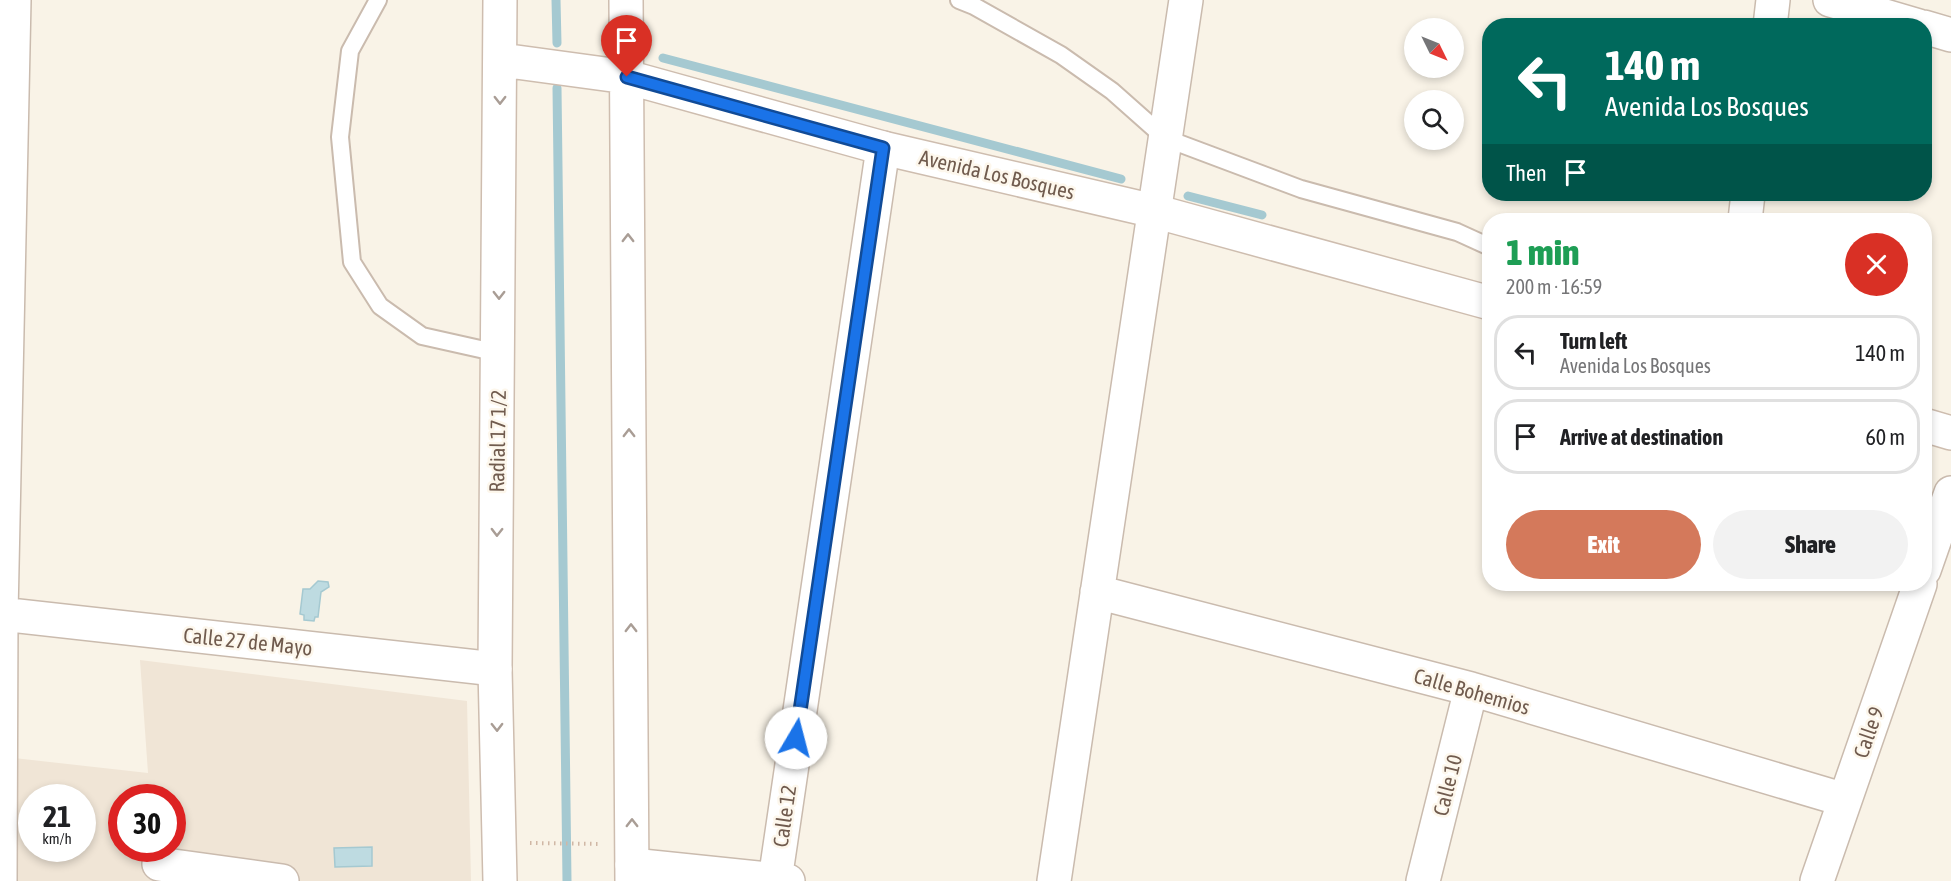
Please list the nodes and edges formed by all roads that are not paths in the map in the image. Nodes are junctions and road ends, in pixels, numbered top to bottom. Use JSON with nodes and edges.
{"nodes":[{"id":1,"x":14,"y":0,"type":"edge"},
{"id":2,"x":378,"y":0,"type":"edge"},
{"id":3,"x":500,"y":0,"type":"edge"},
{"id":4,"x":626,"y":0,"type":"edge"},
{"id":5,"x":959,"y":0,"type":"edge"},
{"id":6,"x":1186,"y":0,"type":"edge"},
{"id":7,"x":1773,"y":0,"type":"edge"},
{"id":8,"x":1830,"y":0,"type":"edge"},
{"id":9,"x":1771,"y":18,"type":"edge"},
{"id":10,"x":1892,"y":18,"type":"edge"},
{"id":11,"x":1932,"y":29,"type":"edge"},
{"id":12,"x":1951,"y":35,"type":"edge"},
{"id":13,"x":501,"y":60,"type":"junction"},
{"id":14,"x":627,"y":77,"type":"junction"},
{"id":15,"x":1165,"y":138,"type":"junction"},
{"id":16,"x":883,"y":148,"type":"junction"},
{"id":17,"x":1154,"y":211,"type":"junction"},
{"id":18,"x":1482,"y":243,"type":"edge"},
{"id":19,"x":1482,"y":301,"type":"edge"},
{"id":20,"x":498,"y":353,"type":"junction"},
{"id":21,"x":1932,"y":427,"type":"edge"},
{"id":22,"x":1951,"y":433,"type":"edge"},
{"id":23,"x":1951,"y":493,"type":"edge"},
{"id":24,"x":1932,"y":547,"type":"edge"},
{"id":25,"x":1918,"y":591,"type":"edge"},
{"id":26,"x":1097,"y":592,"type":"junction"},
{"id":27,"x":0,"y":614,"type":"edge"},
{"id":28,"x":495,"y":669,"type":"junction"},
{"id":29,"x":1471,"y":689,"type":"junction"},
{"id":30,"x":1845,"y":800,"type":"junction"},
{"id":31,"x":159,"y":864,"type":"dead end"},
{"id":32,"x":632,"y":873,"type":"edge"},
{"id":33,"x":782,"y":880,"type":"edge"},
{"id":34,"x":0,"y":881,"type":"edge"},
{"id":35,"x":282,"y":881,"type":"edge"},
{"id":36,"x":500,"y":881,"type":"edge"},
{"id":37,"x":1054,"y":881,"type":"edge"},
{"id":38,"x":1423,"y":881,"type":"edge"},
{"id":39,"x":1817,"y":881,"type":"edge"}],
"edges":[{"from":1,"to":27,"type":"street"},
{"from":2,"to":20,"type":"lane"},
{"from":3,"to":13,"type":"street","name":"Radial 17 1/2"},
{"from":4,"to":14,"type":"street"},
{"from":5,"to":15,"type":"lane"},
{"from":6,"to":15,"type":"street"},
{"from":7,"to":9,"type":"street"},
{"from":8,"to":10,"type":"street"},
{"from":11,"to":12,"type":"street"},
{"from":13,"to":14,"type":"street","name":"Avenida Los Bosques"},
{"from":13,"to":20,"type":"street","name":"Radial 17 1/2","one_way":true},
{"from":14,"to":16,"type":"street","name":"Avenida Los Bosques"},
{"from":32,"to":14,"type":"street","one_way":true},
{"from":15,"to":17,"type":"street"},
{"from":15,"to":18,"type":"lane"},
{"from":16,"to":17,"type":"street","name":"Avenida Los Bosques"},
{"from":16,"to":33,"type":"street","name":"Calle 12"},
{"from":17,"to":19,"type":"street","name":"Avenida Los Bosques"},
{"from":17,"to":26,"type":"street"},
{"from":20,"to":28,"type":"street","name":"Radial 17 1/2","one_way":true},
{"from":21,"to":22,"type":"street"},
{"from":23,"to":24,"type":"street"},
{"from":25,"to":30,"type":"street","name":"Calle 9"},
{"from":26,"to":29,"type":"street","name":"Calle Bohemios"},
{"from":26,"to":37,"type":"street"},
{"from":27,"to":28,"type":"street","name":"Calle 27 de Mayo"},
{"from":27,"to":34,"type":"street"},
{"from":28,"to":36,"type":"street","name":"Radial 17 1/2","one_way":true},
{"from":29,"to":30,"type":"street","name":"Calle Bohemios"},
{"from":29,"to":38,"type":"street","name":"Calle 10"},
{"from":30,"to":39,"type":"street","name":"Calle 9"},
{"from":31,"to":35,"type":"street"},
{"from":32,"to":33,"type":"street"}]}
